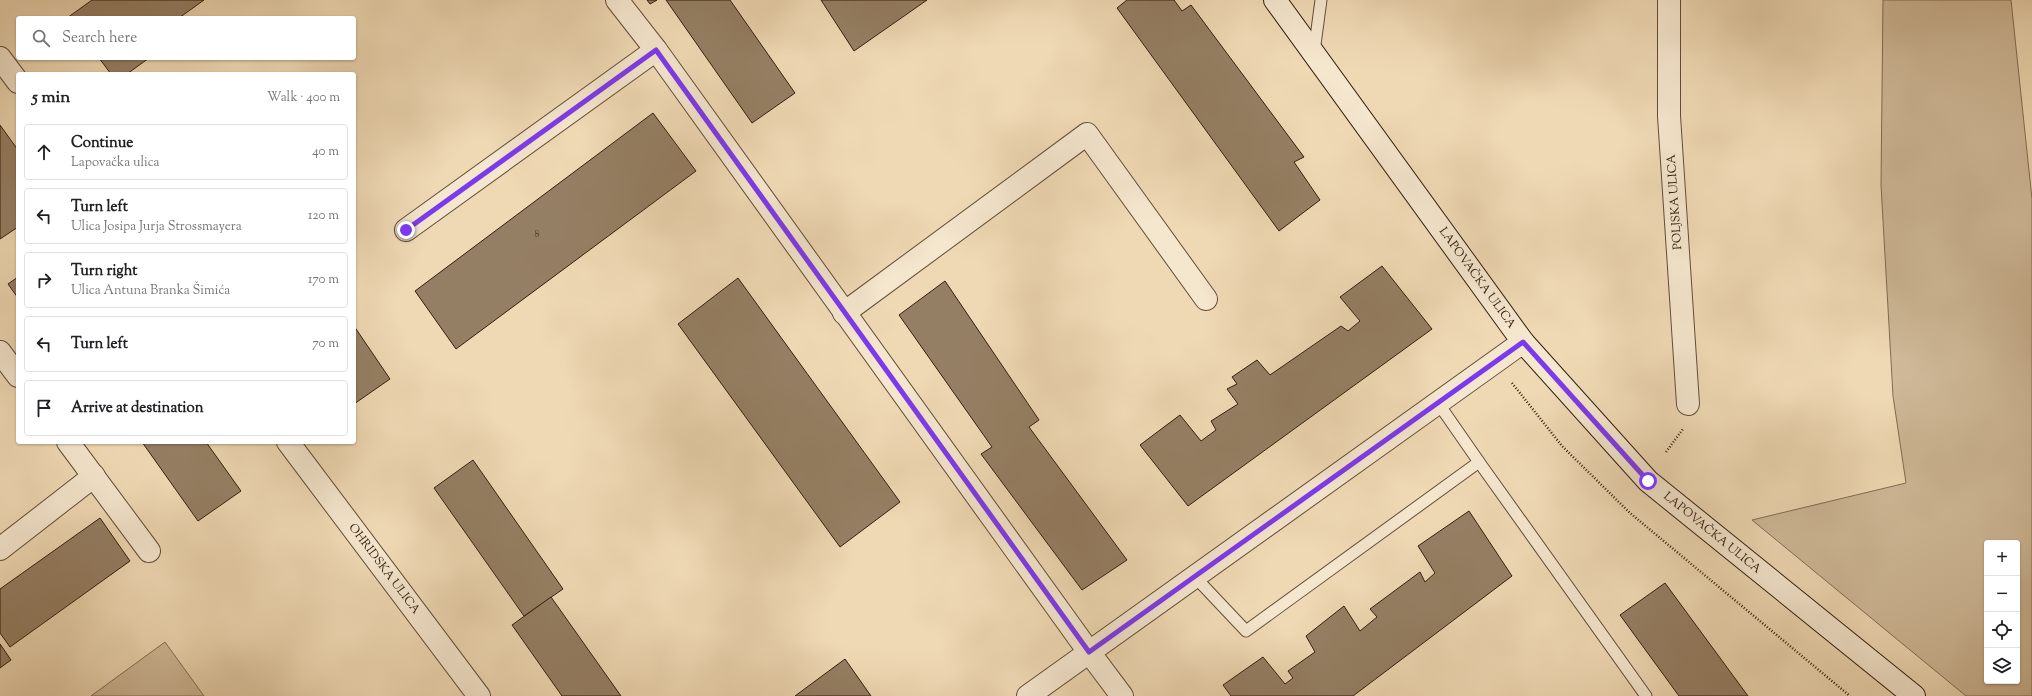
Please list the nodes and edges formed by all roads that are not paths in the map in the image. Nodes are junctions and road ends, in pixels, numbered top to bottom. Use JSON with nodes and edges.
{"nodes":[{"id":1,"x":617,"y":0,"type":"edge"},
{"id":2,"x":1275,"y":0,"type":"edge"},
{"id":3,"x":1321,"y":0,"type":"edge"},
{"id":4,"x":1669,"y":0,"type":"edge"},
{"id":5,"x":656,"y":50,"type":"junction"},
{"id":6,"x":1314,"y":53,"type":"junction"},
{"id":7,"x":0,"y":58,"type":"edge"},
{"id":8,"x":16,"y":79,"type":"edge"},
{"id":9,"x":406,"y":230,"type":"dead end"},
{"id":10,"x":1206,"y":299,"type":"dead end"},
{"id":11,"x":844,"y":313,"type":"junction"},
{"id":12,"x":1523,"y":342,"type":"junction"},
{"id":13,"x":0,"y":352,"type":"edge"},
{"id":14,"x":16,"y":373,"type":"edge"},
{"id":15,"x":1438,"y":403,"type":"junction"},
{"id":16,"x":1688,"y":404,"type":"dead end"},
{"id":17,"x":70,"y":444,"type":"edge"},
{"id":18,"x":290,"y":444,"type":"edge"},
{"id":19,"x":1479,"y":462,"type":"junction"},
{"id":20,"x":94,"y":476,"type":"junction"},
{"id":21,"x":0,"y":549,"type":"edge"},
{"id":22,"x":149,"y":551,"type":"dead end"},
{"id":23,"x":1195,"y":577,"type":"junction"},
{"id":24,"x":1089,"y":652,"type":"junction"},
{"id":25,"x":479,"y":696,"type":"edge"},
{"id":26,"x":1028,"y":696,"type":"edge"},
{"id":27,"x":1122,"y":696,"type":"edge"},
{"id":28,"x":1646,"y":696,"type":"edge"},
{"id":29,"x":1914,"y":696,"type":"edge"}],
"edges":[{"from":1,"to":5,"type":"street"},
{"from":2,"to":6,"type":"street","name":"LAPOVAČKA ULICA"},
{"from":3,"to":6,"type":"lane"},
{"from":4,"to":16,"type":"street","name":"POLJSKA ULICA"},
{"from":5,"to":9,"type":"street"},
{"from":5,"to":11,"type":"street"},
{"from":6,"to":12,"type":"street","name":"LAPOVAČKA ULICA"},
{"from":7,"to":8,"type":"street"},
{"from":10,"to":11,"type":"street"},
{"from":11,"to":24,"type":"street"},
{"from":12,"to":15,"type":"street"},
{"from":12,"to":29,"type":"street","name":"LAPOVAČKA ULICA"},
{"from":13,"to":14,"type":"street"},
{"from":15,"to":19,"type":"lane"},
{"from":15,"to":23,"type":"street"},
{"from":17,"to":20,"type":"street"},
{"from":18,"to":25,"type":"street","name":"OHRIDSKA ULICA"},
{"from":19,"to":23,"type":"lane"},
{"from":19,"to":28,"type":"lane"},
{"from":20,"to":21,"type":"street"},
{"from":20,"to":22,"type":"street"},
{"from":23,"to":24,"type":"street"},
{"from":24,"to":26,"type":"street"},
{"from":24,"to":27,"type":"street"}]}
